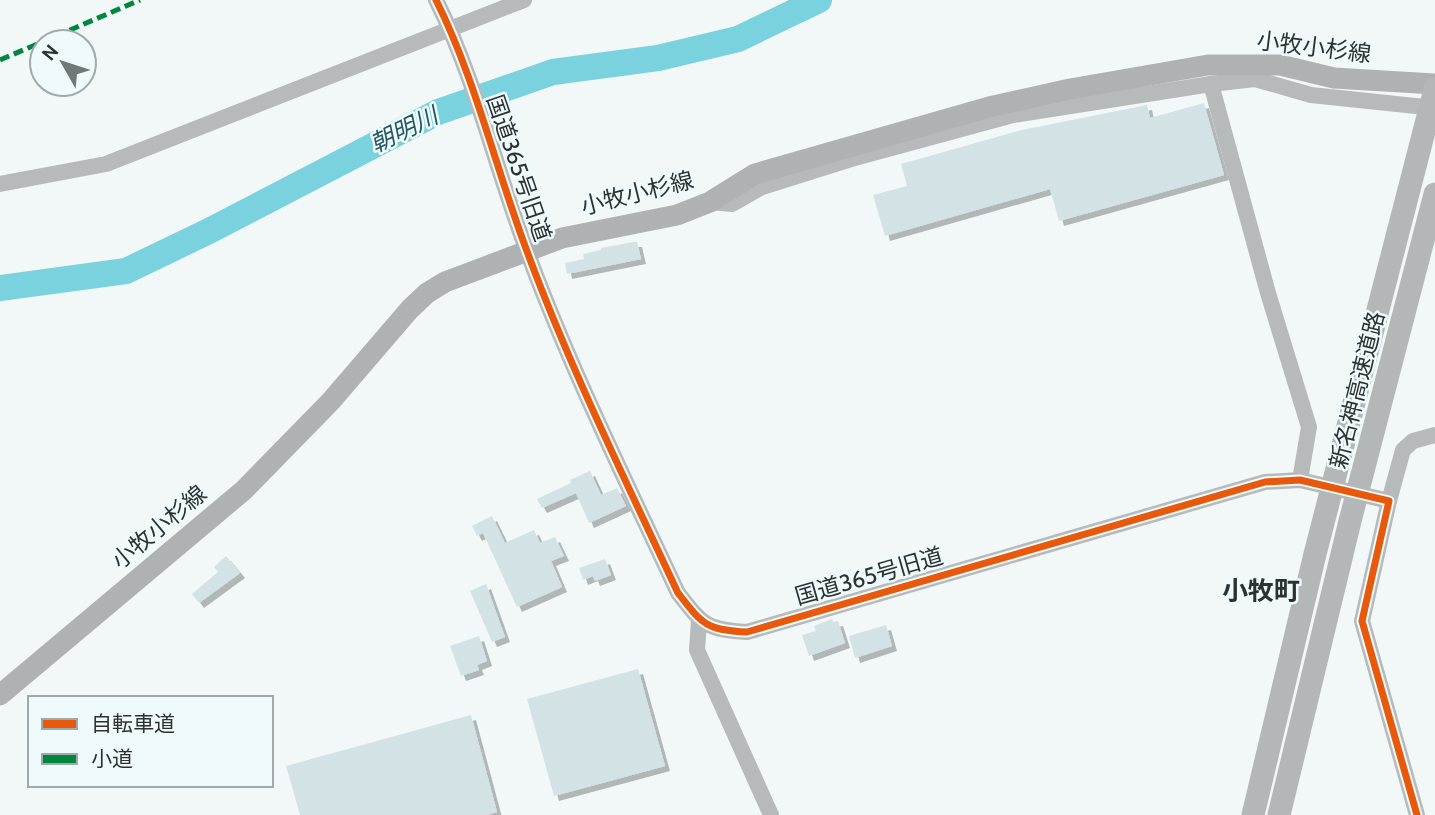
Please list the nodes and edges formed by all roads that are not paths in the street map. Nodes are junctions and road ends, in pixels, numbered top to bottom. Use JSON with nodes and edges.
{"nodes":[{"id":1,"x":436,"y":0,"type":"edge"},
{"id":2,"x":524,"y":0,"type":"edge"},
{"id":3,"x":453,"y":35,"type":"junction"},
{"id":4,"x":1211,"y":84,"type":"junction"},
{"id":5,"x":1435,"y":84,"type":"edge"},
{"id":6,"x":1435,"y":89,"type":"edge"},
{"id":7,"x":1435,"y":108,"type":"edge"},
{"id":8,"x":0,"y":184,"type":"edge"},
{"id":9,"x":1435,"y":194,"type":"edge"},
{"id":10,"x":710,"y":202,"type":"junction"},
{"id":11,"x":525,"y":247,"type":"junction"},
{"id":12,"x":1435,"y":435,"type":"edge"},
{"id":13,"x":1300,"y":480,"type":"junction"},
{"id":14,"x":1389,"y":501,"type":"junction"},
{"id":15,"x":699,"y":621,"type":"junction"},
{"id":16,"x":0,"y":695,"type":"edge"},
{"id":17,"x":771,"y":815,"type":"edge"},
{"id":18,"x":1252,"y":815,"type":"edge"},
{"id":19,"x":1279,"y":815,"type":"edge"},
{"id":20,"x":1418,"y":815,"type":"edge"}],
"edges":[{"from":1,"to":3,"type":"street","name":"国道365号旧道"},
{"from":2,"to":3,"type":"street"},
{"from":3,"to":8,"type":"street"},
{"from":3,"to":11,"type":"street","name":"国道365号旧道"},
{"from":4,"to":7,"type":"street"},
{"from":4,"to":10,"type":"street"},
{"from":4,"to":13,"type":"street"},
{"from":5,"to":10,"type":"main road","name":"小牧小杉線"},
{"from":6,"to":18,"type":"highway","name":"新名神高速道路","bridge":true},
{"from":9,"to":19,"type":"highway","name":"新名神高速道路","bridge":true},
{"from":10,"to":11,"type":"main road","name":"小牧小杉線"},
{"from":11,"to":15,"type":"street","name":"国道365号旧道"},
{"from":11,"to":16,"type":"main road","name":"小牧小杉線"},
{"from":12,"to":14,"type":"street"},
{"from":13,"to":14,"type":"street","name":"国道365号旧道"},
{"from":13,"to":15,"type":"street","name":"国道365号旧道"},
{"from":14,"to":20,"type":"street"},
{"from":15,"to":17,"type":"street"}]}
